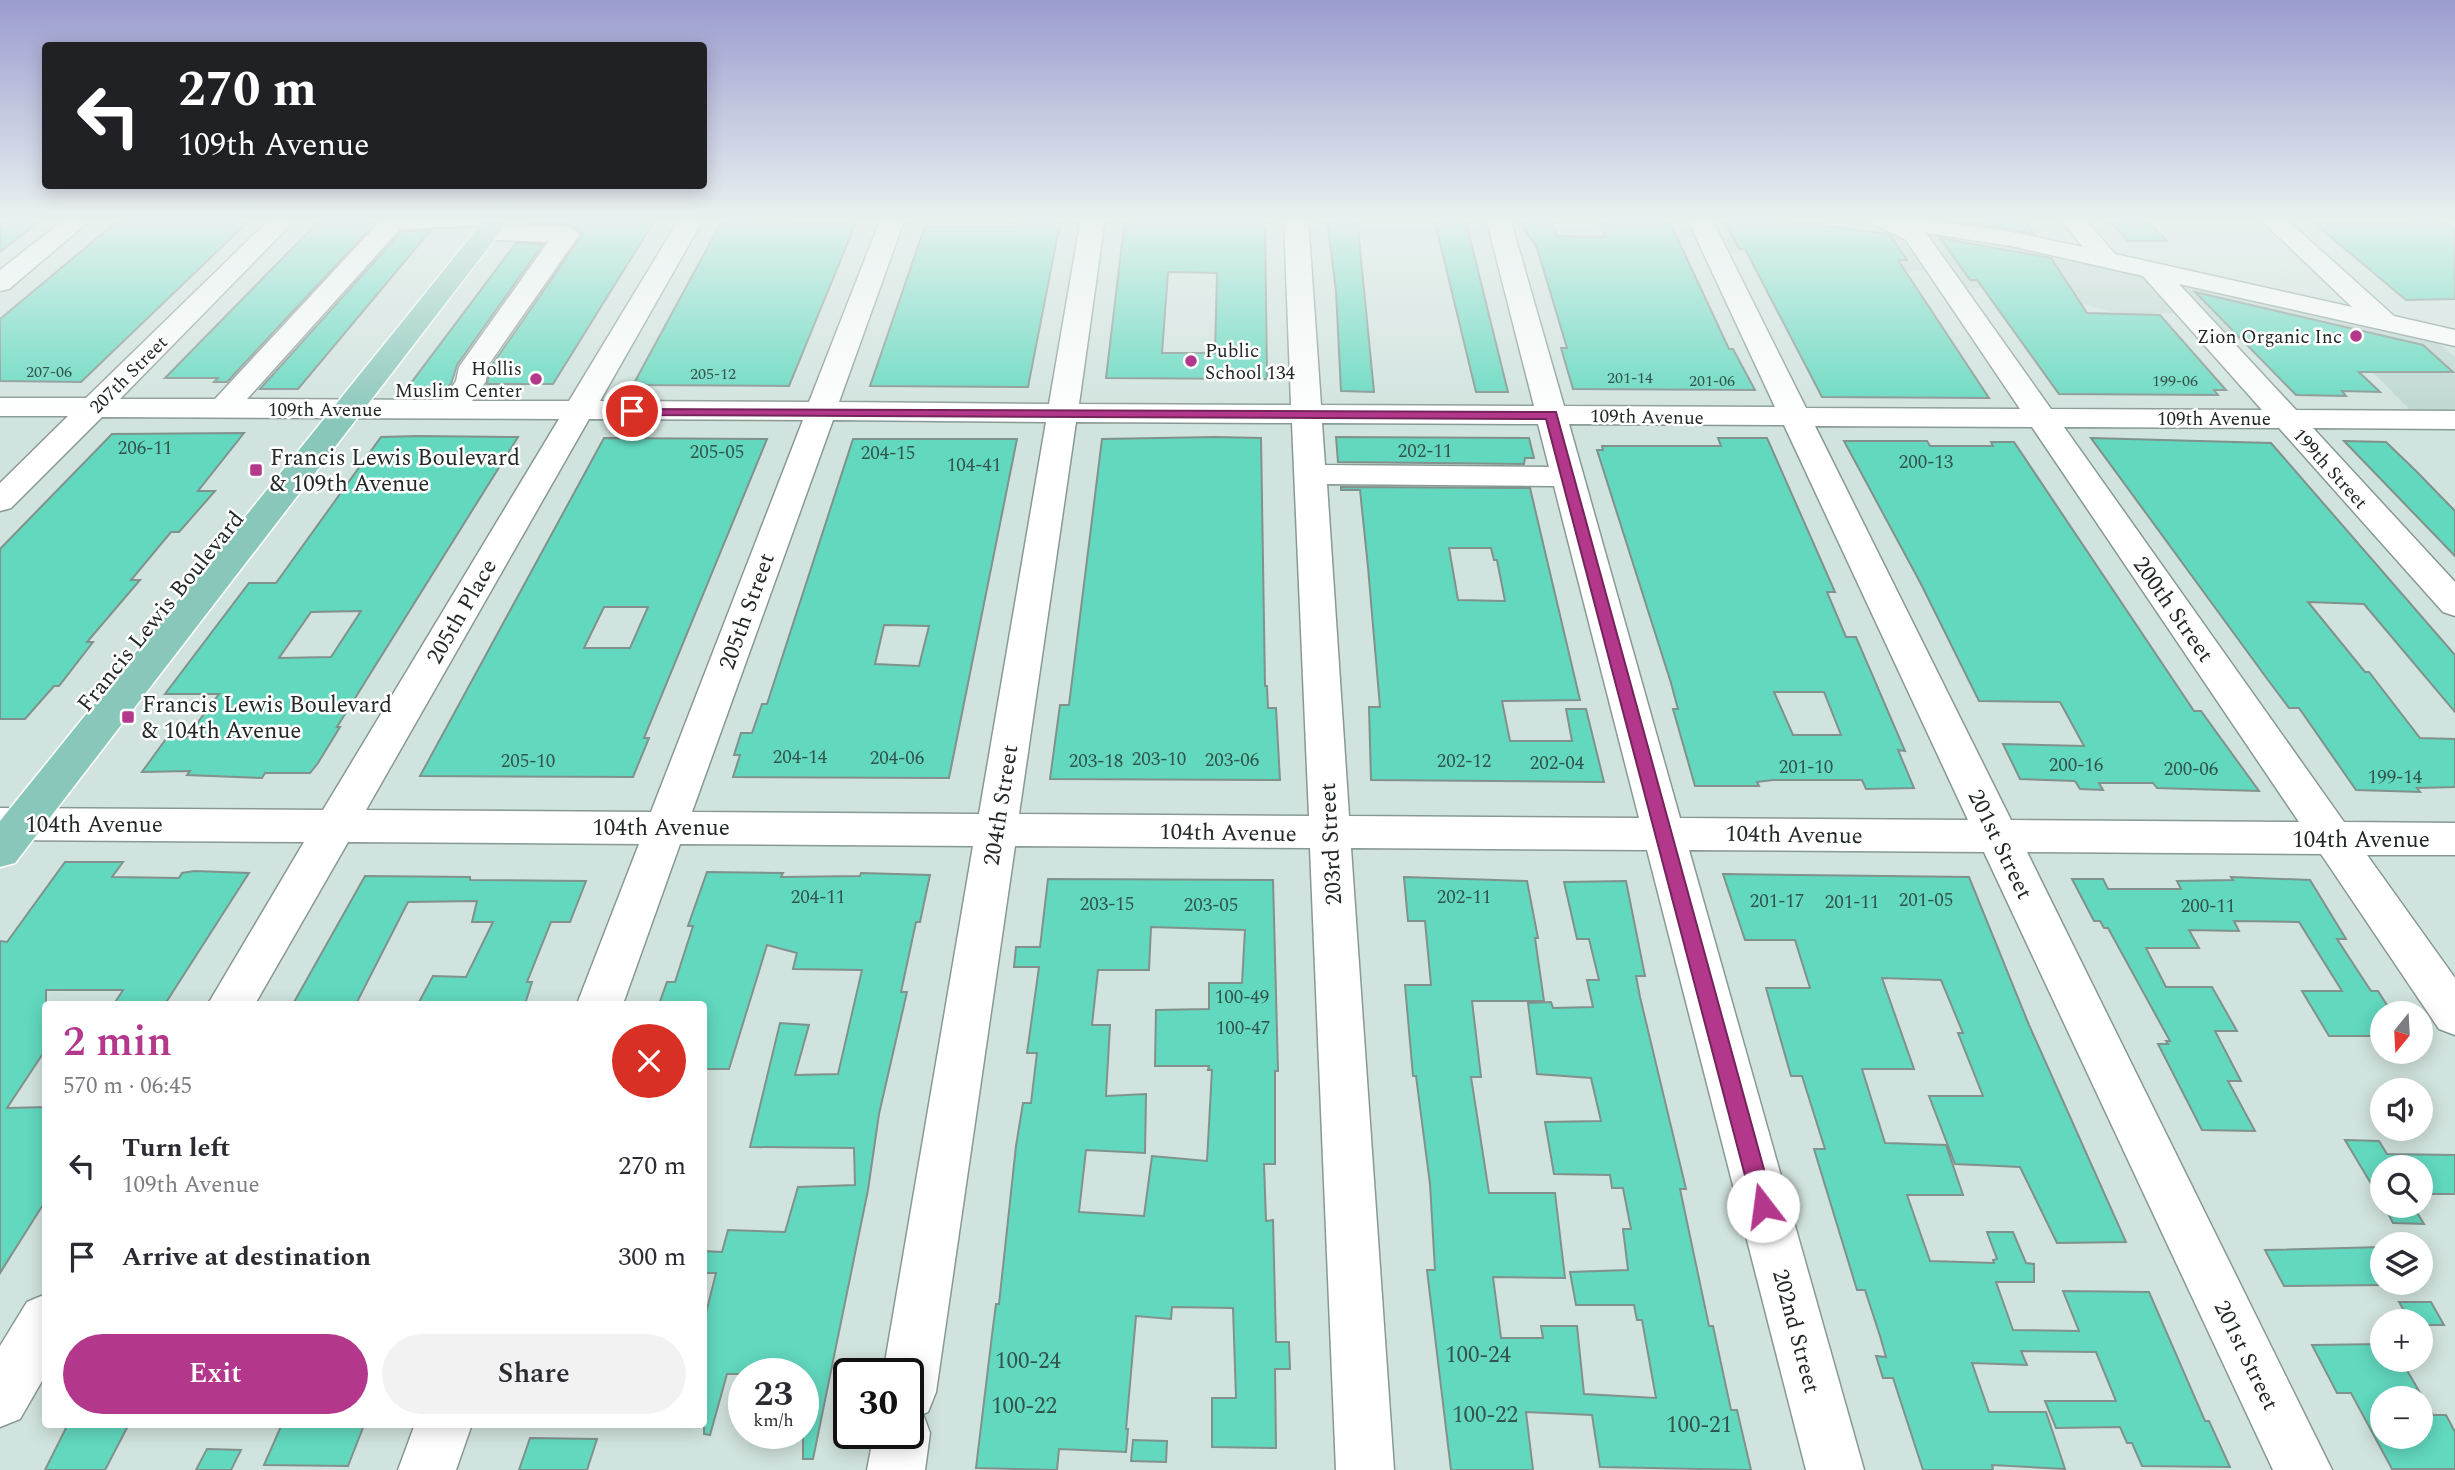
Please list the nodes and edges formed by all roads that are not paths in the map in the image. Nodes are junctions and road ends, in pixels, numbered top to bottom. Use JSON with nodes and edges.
{"nodes":[{"id":1,"x":216,"y":287,"type":"edge"},
{"id":2,"x":334,"y":287,"type":"edge"},
{"id":3,"x":433,"y":287,"type":"edge"},
{"id":4,"x":530,"y":287,"type":"edge"},
{"id":5,"x":651,"y":287,"type":"edge"},
{"id":6,"x":867,"y":287,"type":"edge"},
{"id":7,"x":1082,"y":287,"type":"edge"},
{"id":8,"x":1300,"y":287,"type":"edge"},
{"id":9,"x":1517,"y":287,"type":"edge"},
{"id":10,"x":1732,"y":287,"type":"edge"},
{"id":11,"x":1951,"y":287,"type":"edge"},
{"id":12,"x":2167,"y":287,"type":"edge"},
{"id":13,"x":2224,"y":287,"type":"edge"},
{"id":14,"x":2346,"y":287,"type":"edge"},
{"id":15,"x":2387,"y":324,"type":"junction"},
{"id":16,"x":2450,"y":341,"type":"edge"},
{"id":17,"x":0,"y":407,"type":"edge"},
{"id":18,"x":95,"y":407,"type":"junction"},
{"id":19,"x":223,"y":408,"type":"junction"},
{"id":20,"x":335,"y":409,"type":"junction"},
{"id":21,"x":451,"y":410,"type":"junction"},
{"id":22,"x":578,"y":411,"type":"junction"},
{"id":23,"x":820,"y":411,"type":"junction"},
{"id":24,"x":1063,"y":414,"type":"junction"},
{"id":25,"x":1306,"y":414,"type":"junction"},
{"id":26,"x":1552,"y":415,"type":"junction"},
{"id":27,"x":1796,"y":417,"type":"junction"},
{"id":28,"x":2042,"y":418,"type":"junction"},
{"id":29,"x":2287,"y":418,"type":"junction"},
{"id":30,"x":2455,"y":420,"type":"edge"},
{"id":31,"x":1310,"y":474,"type":"junction"},
{"id":32,"x":1568,"y":477,"type":"junction"},
{"id":33,"x":0,"y":501,"type":"edge"},
{"id":34,"x":2455,"y":604,"type":"edge"},
{"id":35,"x":336,"y":824,"type":"junction"},
{"id":36,"x":5,"y":827,"type":"edge"},
{"id":37,"x":666,"y":827,"type":"junction"},
{"id":38,"x":996,"y":828,"type":"junction"},
{"id":39,"x":1329,"y":833,"type":"junction"},
{"id":40,"x":1663,"y":834,"type":"junction"},
{"id":41,"x":1997,"y":836,"type":"junction"},
{"id":42,"x":2333,"y":839,"type":"junction"},
{"id":43,"x":2455,"y":839,"type":"edge"},
{"id":44,"x":233,"y":1001,"type":"edge"},
{"id":45,"x":601,"y":1001,"type":"edge"},
{"id":46,"x":2455,"y":1015,"type":"edge"},
{"id":47,"x":42,"y":1328,"type":"edge"},
{"id":48,"x":913,"y":1358,"type":"edge"},
{"id":49,"x":0,"y":1399,"type":"edge"},
{"id":50,"x":443,"y":1428,"type":"edge"},
{"id":51,"x":899,"y":1449,"type":"edge"},
{"id":52,"x":427,"y":1470,"type":"edge"},
{"id":53,"x":896,"y":1470,"type":"edge"},
{"id":54,"x":1365,"y":1470,"type":"edge"},
{"id":55,"x":1835,"y":1470,"type":"edge"},
{"id":56,"x":2303,"y":1470,"type":"edge"}],
"edges":[{"from":1,"to":18,"type":"street","name":"207th Street"},
{"from":2,"to":19,"type":"street"},
{"from":3,"to":20,"type":"main road","name":"Francis Lewis Boulevard"},
{"from":4,"to":21,"type":"street"},
{"from":5,"to":22,"type":"street","name":"205th Place"},
{"from":6,"to":23,"type":"street","name":"205th Street"},
{"from":7,"to":24,"type":"street","name":"204th Street"},
{"from":8,"to":25,"type":"street","name":"203rd Street"},
{"from":9,"to":26,"type":"street","name":"202nd Street"},
{"from":10,"to":27,"type":"street","name":"201st Street"},
{"from":11,"to":28,"type":"street","name":"200th Street"},
{"from":12,"to":29,"type":"street","name":"199th Street"},
{"from":13,"to":15,"type":"street"},
{"from":14,"to":15,"type":"street"},
{"from":15,"to":16,"type":"street"},
{"from":17,"to":18,"type":"street","name":"109th Avenue"},
{"from":18,"to":19,"type":"street","name":"109th Avenue"},
{"from":18,"to":33,"type":"street","name":"207th Street"},
{"from":19,"to":20,"type":"street","name":"109th Avenue"},
{"from":20,"to":21,"type":"street","name":"109th Avenue"},
{"from":20,"to":36,"type":"main road","name":"Francis Lewis Boulevard"},
{"from":21,"to":22,"type":"street","name":"109th Avenue"},
{"from":22,"to":23,"type":"street","name":"109th Avenue"},
{"from":22,"to":35,"type":"street","name":"205th Place"},
{"from":23,"to":24,"type":"street","name":"109th Avenue"},
{"from":23,"to":37,"type":"street","name":"205th Street"},
{"from":24,"to":25,"type":"street","name":"109th Avenue"},
{"from":24,"to":38,"type":"street","name":"204th Street"},
{"from":25,"to":26,"type":"street","name":"109th Avenue"},
{"from":25,"to":31,"type":"street","name":"203rd Street"},
{"from":26,"to":27,"type":"street","name":"109th Avenue"},
{"from":26,"to":32,"type":"street","name":"202nd Street"},
{"from":27,"to":28,"type":"street","name":"109th Avenue"},
{"from":27,"to":41,"type":"street","name":"201st Street"},
{"from":28,"to":29,"type":"street","name":"109th Avenue"},
{"from":28,"to":42,"type":"street","name":"200th Street"},
{"from":29,"to":30,"type":"street","name":"109th Avenue"},
{"from":29,"to":34,"type":"street","name":"199th Street"},
{"from":31,"to":32,"type":"street"},
{"from":31,"to":39,"type":"street","name":"203rd Street"},
{"from":32,"to":40,"type":"street","name":"202nd Street"},
{"from":35,"to":36,"type":"street","name":"104th Avenue"},
{"from":35,"to":37,"type":"street","name":"104th Avenue"},
{"from":35,"to":44,"type":"street","name":"205th Place"},
{"from":37,"to":38,"type":"street","name":"104th Avenue"},
{"from":37,"to":45,"type":"street","name":"205th Street"},
{"from":38,"to":39,"type":"street","name":"104th Avenue"},
{"from":38,"to":48,"type":"street","name":"204th Street"},
{"from":39,"to":40,"type":"street","name":"104th Avenue"},
{"from":39,"to":54,"type":"street","name":"203rd Street"},
{"from":40,"to":41,"type":"street","name":"104th Avenue"},
{"from":40,"to":55,"type":"street","name":"202nd Street"},
{"from":41,"to":42,"type":"street","name":"104th Avenue"},
{"from":41,"to":56,"type":"street","name":"201st Street"},
{"from":42,"to":43,"type":"street","name":"104th Avenue"},
{"from":42,"to":46,"type":"street","name":"200th Street"},
{"from":47,"to":49,"type":"street"},
{"from":50,"to":52,"type":"street"},
{"from":51,"to":53,"type":"street"}]}
